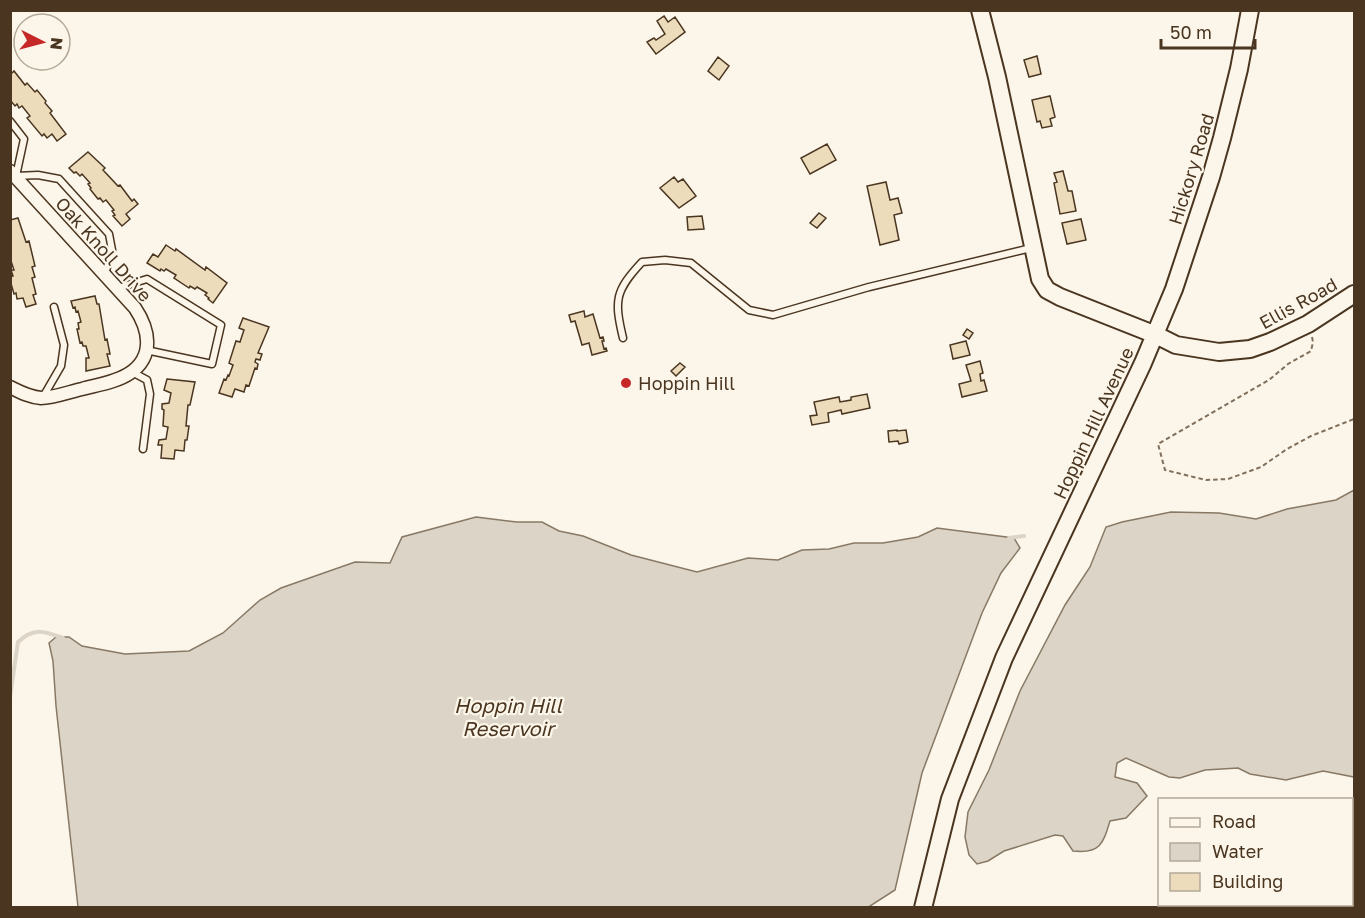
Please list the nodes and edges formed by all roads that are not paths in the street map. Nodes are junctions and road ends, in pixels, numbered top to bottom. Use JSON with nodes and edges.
{"nodes":[{"id":1,"x":980,"y":10,"type":"edge"},
{"id":2,"x":1250,"y":10,"type":"edge"},
{"id":3,"x":10,"y":121,"type":"edge"},
{"id":4,"x":13,"y":173,"type":"edge"},
{"id":5,"x":1034,"y":247,"type":"junction"},
{"id":6,"x":105,"y":273,"type":"junction"},
{"id":7,"x":117,"y":288,"type":"junction"},
{"id":8,"x":1354,"y":294,"type":"edge"},
{"id":9,"x":54,"y":307,"type":"dead end"},
{"id":10,"x":1156,"y":334,"type":"junction"},
{"id":11,"x":623,"y":338,"type":"dead end"},
{"id":12,"x":146,"y":350,"type":"junction"},
{"id":13,"x":132,"y":372,"type":"junction"},
{"id":14,"x":10,"y":387,"type":"edge"},
{"id":15,"x":42,"y":398,"type":"junction"},
{"id":16,"x":143,"y":449,"type":"dead end"},
{"id":17,"x":923,"y":908,"type":"edge"}],
"edges":[{"from":1,"to":5,"type":"main road","name":"Hoppin Hill Avenue"},
{"from":2,"to":10,"type":"main road","name":"Hickory Road"},
{"from":3,"to":4,"type":"lane"},
{"from":4,"to":6,"type":"street","name":"Oak Knoll Drive"},
{"from":4,"to":6,"type":"lane"},
{"from":5,"to":10,"type":"main road","name":"Hoppin Hill Avenue"},
{"from":5,"to":11,"type":"lane"},
{"from":6,"to":7,"type":"street","name":"Oak Knoll Drive"},
{"from":7,"to":12,"type":"street","name":"Oak Knoll Drive"},
{"from":7,"to":12,"type":"lane"},
{"from":8,"to":10,"type":"main road","name":"Ellis Road"},
{"from":9,"to":15,"type":"lane"},
{"from":10,"to":17,"type":"main road","name":"Hoppin Hill Avenue"},
{"from":12,"to":13,"type":"street"},
{"from":13,"to":15,"type":"street"},
{"from":13,"to":16,"type":"lane"},
{"from":14,"to":15,"type":"street"}]}
